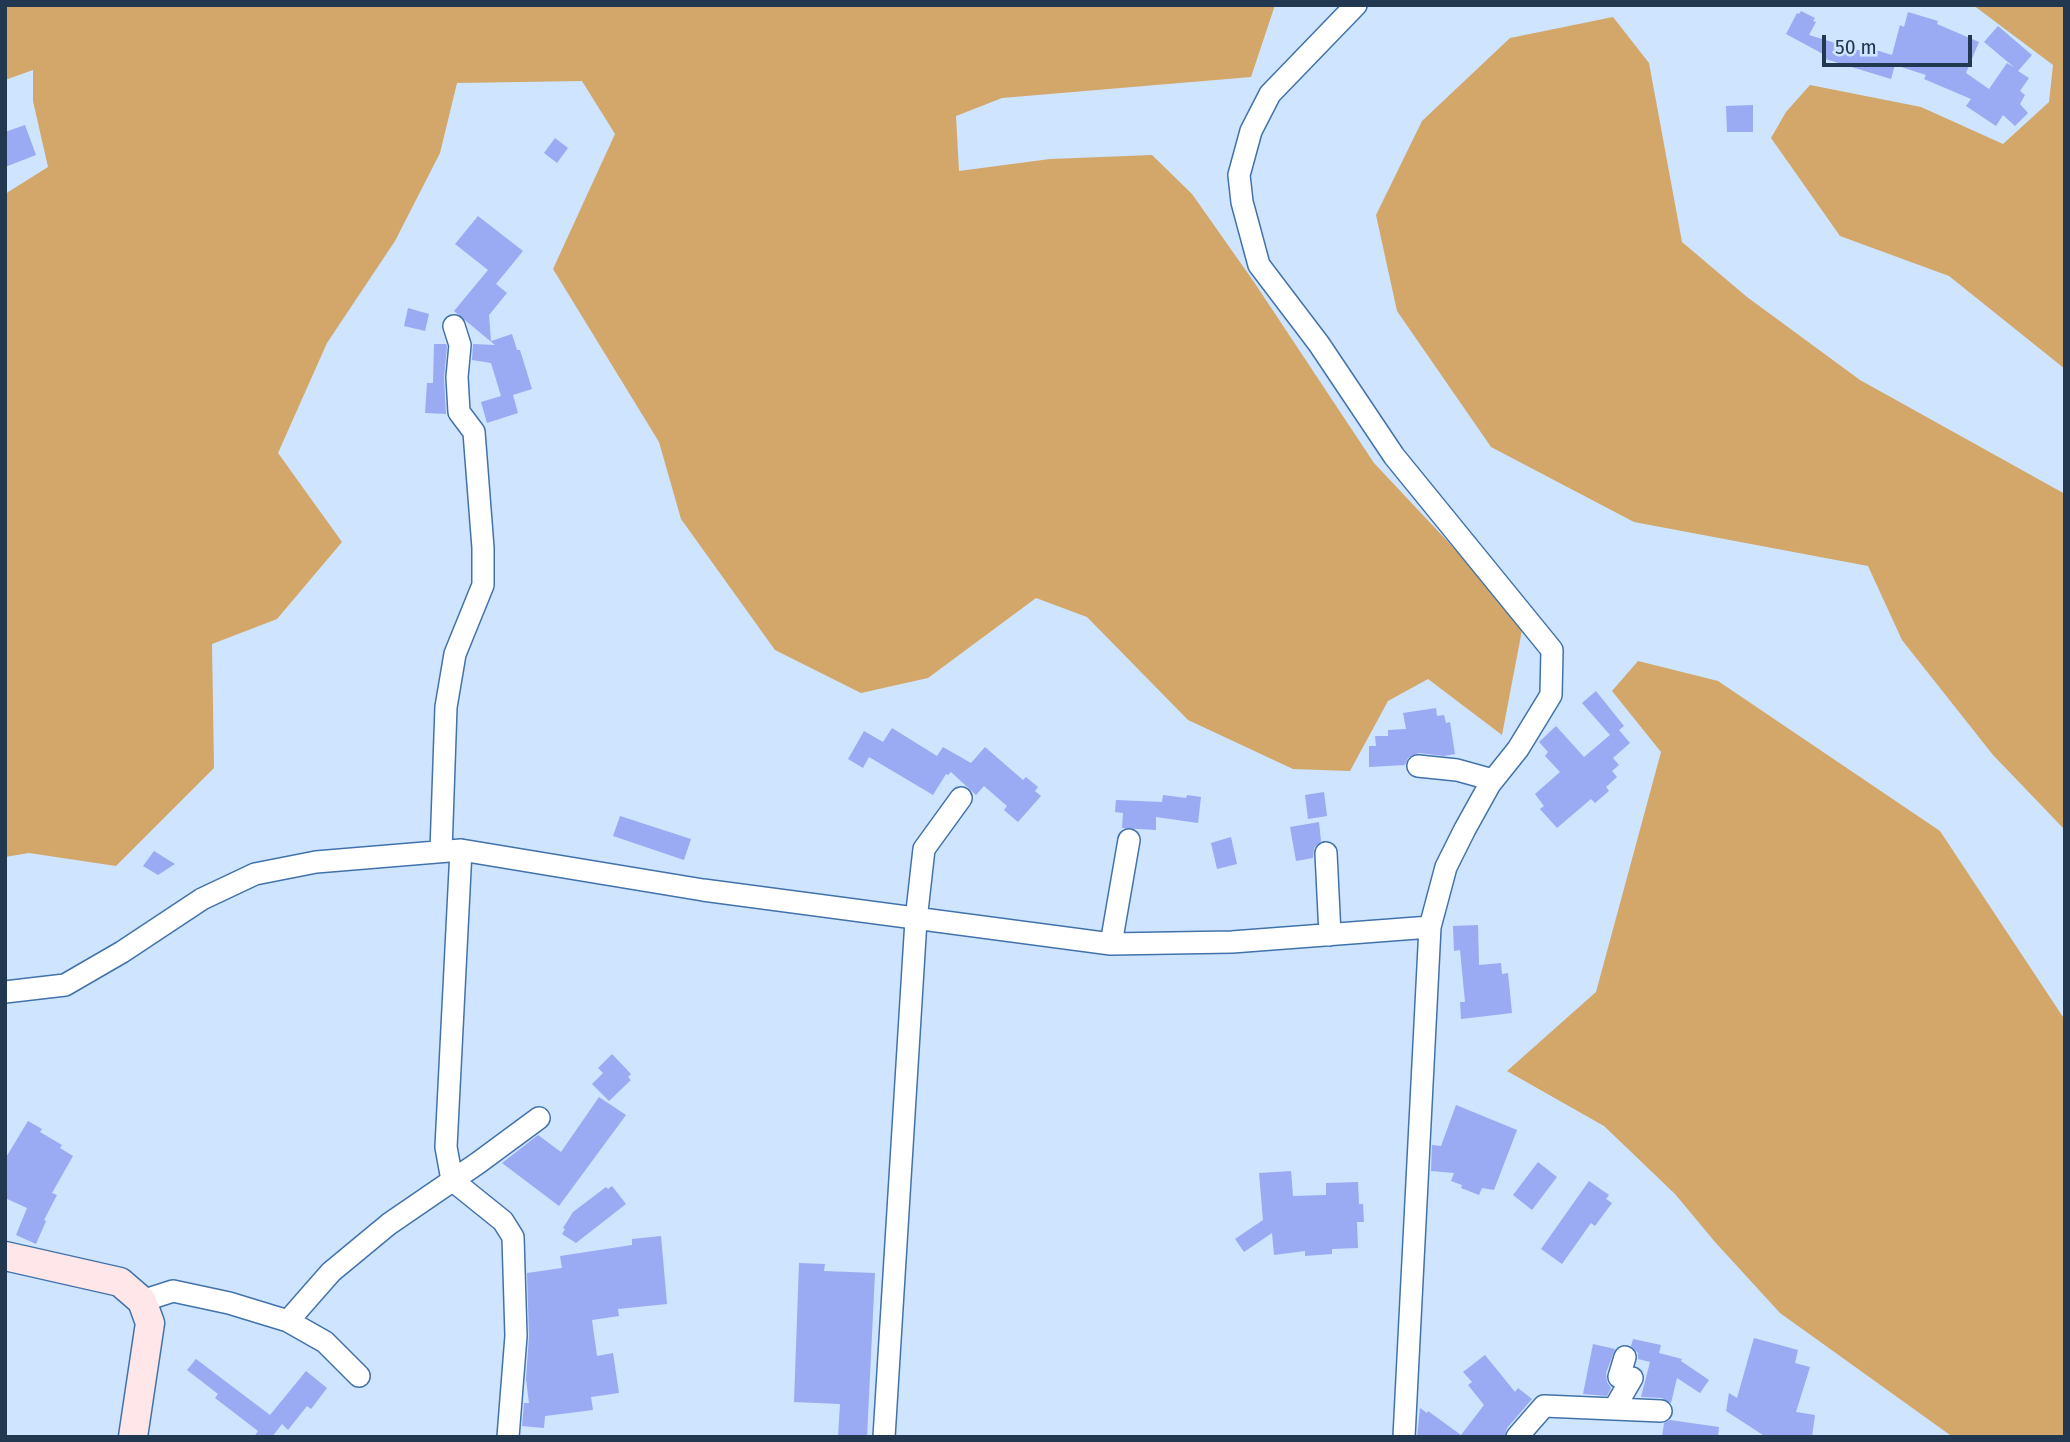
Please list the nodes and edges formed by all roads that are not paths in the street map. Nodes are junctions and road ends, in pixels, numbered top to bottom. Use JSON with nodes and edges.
{"nodes":[{"id":1,"x":1356,"y":5,"type":"edge"},
{"id":2,"x":454,"y":326,"type":"dead end"},
{"id":3,"x":1418,"y":766,"type":"dead end"},
{"id":4,"x":1493,"y":780,"type":"junction"},
{"id":5,"x":961,"y":798,"type":"dead end"},
{"id":6,"x":1129,"y":840,"type":"dead end"},
{"id":7,"x":451,"y":850,"type":"junction"},
{"id":8,"x":1326,"y":853,"type":"dead end"},
{"id":9,"x":916,"y":920,"type":"junction"},
{"id":10,"x":1430,"y":927,"type":"junction"},
{"id":11,"x":1330,"y":935,"type":"junction"},
{"id":12,"x":1111,"y":944,"type":"junction"},
{"id":13,"x":5,"y":992,"type":"edge"},
{"id":14,"x":540,"y":1118,"type":"dead end"},
{"id":15,"x":452,"y":1180,"type":"junction"},
{"id":16,"x":5,"y":1256,"type":"edge"},
{"id":17,"x":142,"y":1301,"type":"junction"},
{"id":18,"x":288,"y":1321,"type":"junction"},
{"id":19,"x":1625,"y":1357,"type":"dead end"},
{"id":20,"x":359,"y":1376,"type":"dead end"},
{"id":21,"x":1614,"y":1409,"type":"junction"},
{"id":22,"x":1661,"y":1411,"type":"dead end"},
{"id":23,"x":133,"y":1437,"type":"edge"},
{"id":24,"x":508,"y":1437,"type":"edge"},
{"id":25,"x":884,"y":1437,"type":"edge"},
{"id":26,"x":1405,"y":1437,"type":"edge"},
{"id":27,"x":1517,"y":1437,"type":"edge"}],
"edges":[{"from":1,"to":4,"type":"street"},
{"from":2,"to":7,"type":"street"},
{"from":3,"to":4,"type":"street"},
{"from":4,"to":10,"type":"street"},
{"from":5,"to":9,"type":"street"},
{"from":6,"to":12,"type":"street"},
{"from":7,"to":9,"type":"street"},
{"from":7,"to":13,"type":"street"},
{"from":7,"to":15,"type":"street"},
{"from":8,"to":11,"type":"street"},
{"from":9,"to":12,"type":"street"},
{"from":9,"to":25,"type":"street"},
{"from":10,"to":11,"type":"street"},
{"from":10,"to":26,"type":"street"},
{"from":11,"to":12,"type":"street"},
{"from":14,"to":15,"type":"street"},
{"from":15,"to":18,"type":"street"},
{"from":15,"to":24,"type":"street"},
{"from":16,"to":17,"type":"street"},
{"from":17,"to":18,"type":"street"},
{"from":17,"to":23,"type":"street"},
{"from":18,"to":20,"type":"street"},
{"from":19,"to":21,"type":"street"},
{"from":21,"to":22,"type":"street"},
{"from":21,"to":27,"type":"street"}]}
